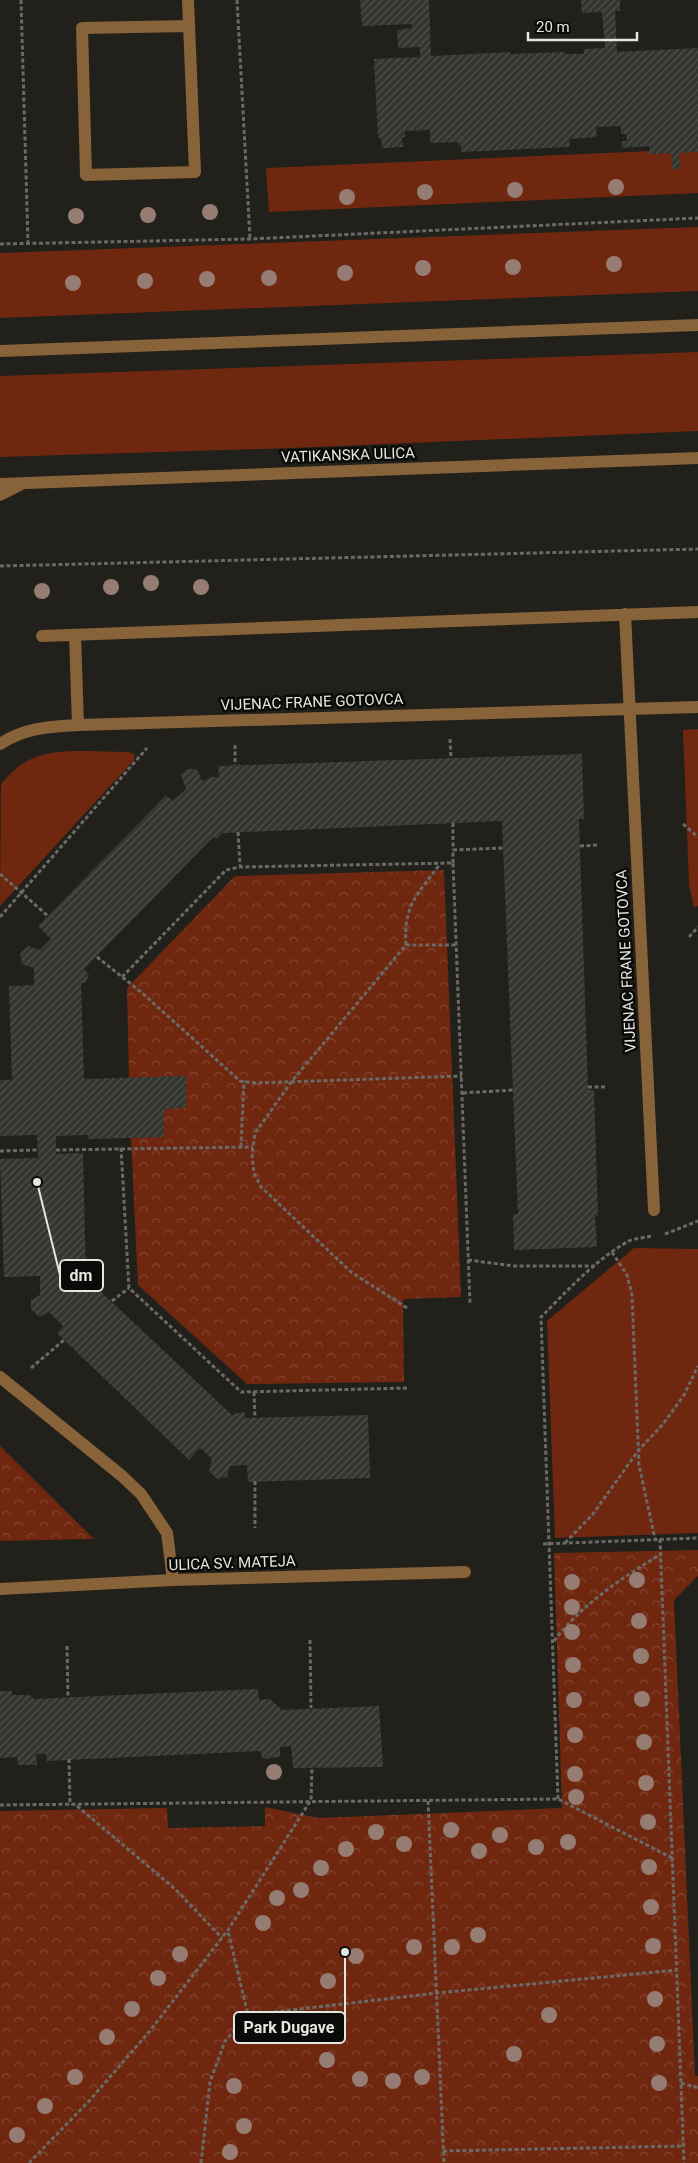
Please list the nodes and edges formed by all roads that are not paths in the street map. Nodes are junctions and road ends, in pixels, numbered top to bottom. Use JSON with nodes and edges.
{"nodes":[{"id":1,"x":188,"y":0,"type":"edge"},
{"id":2,"x":189,"y":26,"type":"junction"},
{"id":3,"x":698,"y":325,"type":"edge"},
{"id":4,"x":0,"y":351,"type":"edge"},
{"id":5,"x":698,"y":458,"type":"edge"},
{"id":6,"x":23,"y":483,"type":"junction"},
{"id":7,"x":0,"y":484,"type":"edge"},
{"id":8,"x":0,"y":495,"type":"edge"},
{"id":9,"x":698,"y":612,"type":"edge"},
{"id":10,"x":625,"y":614,"type":"junction"},
{"id":11,"x":75,"y":635,"type":"junction"},
{"id":12,"x":42,"y":636,"type":"dead end"},
{"id":13,"x":698,"y":707,"type":"edge"},
{"id":14,"x":630,"y":709,"type":"junction"},
{"id":15,"x":78,"y":724,"type":"junction"},
{"id":16,"x":0,"y":744,"type":"edge"},
{"id":17,"x":654,"y":1210,"type":"dead end"},
{"id":18,"x":0,"y":1377,"type":"edge"},
{"id":19,"x":465,"y":1572,"type":"dead end"},
{"id":20,"x":173,"y":1580,"type":"junction"},
{"id":21,"x":0,"y":1589,"type":"edge"}],
"edges":[{"from":1,"to":2,"type":"street"},
{"from":2,"to":2,"type":"street"},
{"from":3,"to":4,"type":"street"},
{"from":5,"to":6,"type":"street","name":"VATIKANSKA ULICA"},
{"from":6,"to":7,"type":"street","name":"VATIKANSKA ULICA"},
{"from":6,"to":8,"type":"street"},
{"from":9,"to":10,"type":"street"},
{"from":10,"to":11,"type":"street"},
{"from":10,"to":14,"type":"street"},
{"from":11,"to":12,"type":"street"},
{"from":11,"to":15,"type":"street"},
{"from":13,"to":14,"type":"street","name":"VIJENAC FRANE GOTOVCA"},
{"from":14,"to":15,"type":"street","name":"VIJENAC FRANE GOTOVCA"},
{"from":14,"to":17,"type":"street","name":"VIJENAC FRANE GOTOVCA"},
{"from":15,"to":16,"type":"street","name":"VIJENAC FRANE GOTOVCA"},
{"from":18,"to":20,"type":"street"},
{"from":19,"to":20,"type":"street","name":"ULICA SV. MATEJA"},
{"from":20,"to":21,"type":"street","name":"ULICA SV. MATEJA"}]}
